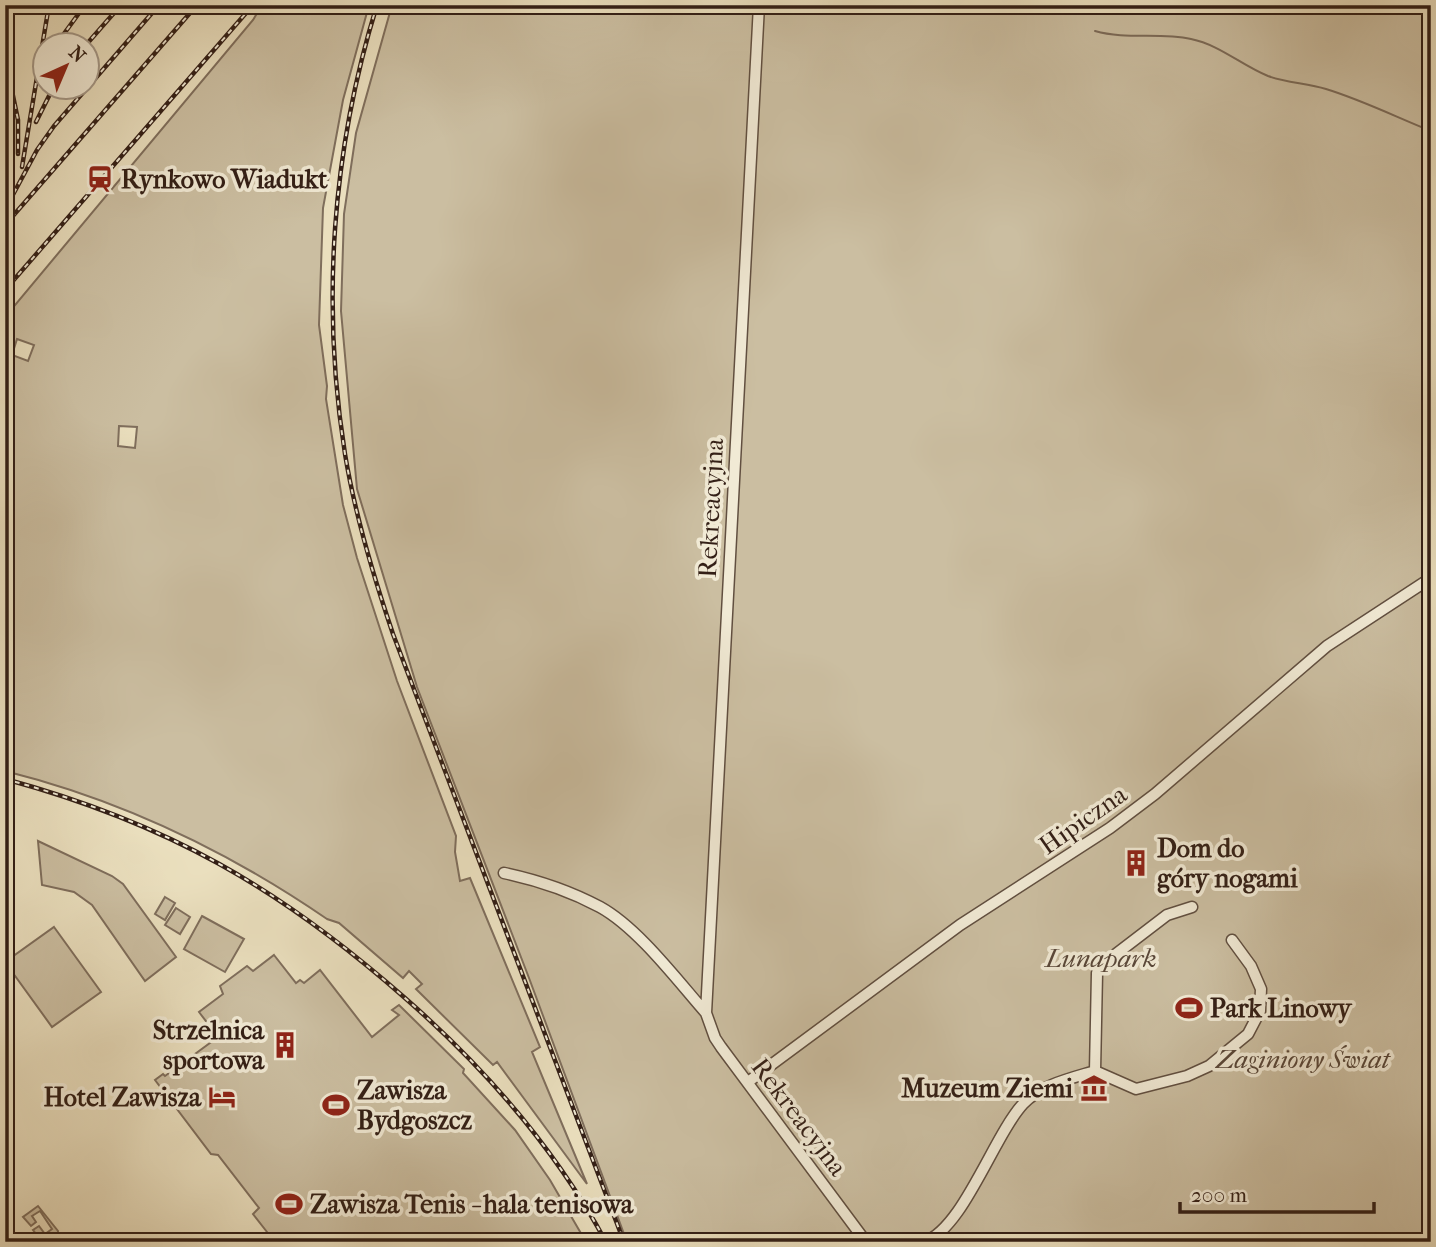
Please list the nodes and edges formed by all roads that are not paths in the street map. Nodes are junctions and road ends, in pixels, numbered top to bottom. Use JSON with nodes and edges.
{"nodes":[{"id":1,"x":758,"y":5,"type":"edge"},
{"id":2,"x":1431,"y":578,"type":"edge"},
{"id":3,"x":503,"y":873,"type":"dead end"},
{"id":4,"x":1192,"y":907,"type":"dead end"},
{"id":5,"x":1233,"y":940,"type":"dead end"},
{"id":6,"x":706,"y":1013,"type":"junction"},
{"id":7,"x":1095,"y":1070,"type":"junction"},
{"id":8,"x":748,"y":1082,"type":"junction"},
{"id":9,"x":866,"y":1242,"type":"edge"},
{"id":10,"x":924,"y":1242,"type":"edge"}],
"edges":[{"from":1,"to":6,"type":"street","name":"Rekreacyjna"},
{"from":2,"to":8,"type":"street","name":"Hipiczna"},
{"from":3,"to":6,"type":"street","name":"Rekreacyjna"},
{"from":4,"to":7,"type":"street"},
{"from":5,"to":7,"type":"street"},
{"from":6,"to":8,"type":"street","name":"Rekreacyjna"},
{"from":7,"to":10,"type":"street"},
{"from":8,"to":9,"type":"street","name":"Rekreacyjna"}]}
